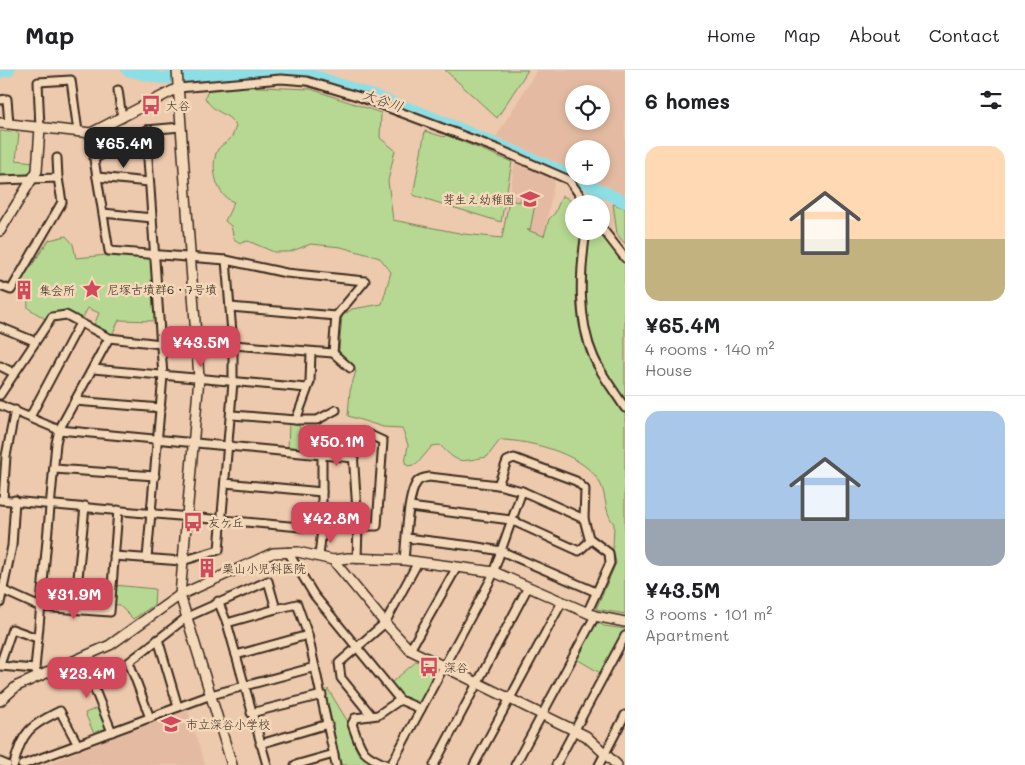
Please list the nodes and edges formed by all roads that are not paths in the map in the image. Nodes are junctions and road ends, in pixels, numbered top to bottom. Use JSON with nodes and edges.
{"nodes":[{"id":1,"x":177,"y":79,"type":"edge"},
{"id":2,"x":118,"y":90,"type":"dead end"},
{"id":3,"x":0,"y":100,"type":"edge"},
{"id":4,"x":122,"y":118,"type":"junction"},
{"id":5,"x":4,"y":124,"type":"edge"},
{"id":6,"x":181,"y":127,"type":"junction"},
{"id":7,"x":40,"y":128,"type":"junction"},
{"id":8,"x":146,"y":130,"type":"junction"},
{"id":9,"x":78,"y":132,"type":"junction"},
{"id":10,"x":57,"y":158,"type":"dead end"},
{"id":11,"x":97,"y":177,"type":"junction"},
{"id":12,"x":58,"y":178,"type":"junction"},
{"id":13,"x":32,"y":179,"type":"junction"},
{"id":14,"x":0,"y":180,"type":"edge"},
{"id":15,"x":149,"y":182,"type":"junction"},
{"id":16,"x":579,"y":195,"type":"edge"},
{"id":17,"x":103,"y":213,"type":"junction"},
{"id":18,"x":152,"y":218,"type":"junction"},
{"id":19,"x":0,"y":231,"type":"edge"},
{"id":20,"x":610,"y":239,"type":"edge"},
{"id":21,"x":585,"y":240,"type":"edge"},
{"id":22,"x":155,"y":254,"type":"junction"},
{"id":23,"x":191,"y":257,"type":"junction"},
{"id":24,"x":625,"y":258,"type":"edge"},
{"id":25,"x":226,"y":260,"type":"junction"},
{"id":26,"x":0,"y":286,"type":"edge"},
{"id":27,"x":230,"y":307,"type":"junction"},
{"id":28,"x":336,"y":316,"type":"junction"},
{"id":29,"x":80,"y":323,"type":"junction"},
{"id":30,"x":0,"y":327,"type":"edge"},
{"id":31,"x":109,"y":338,"type":"junction"},
{"id":32,"x":34,"y":341,"type":"junction"},
{"id":33,"x":161,"y":344,"type":"junction"},
{"id":34,"x":233,"y":345,"type":"junction"},
{"id":35,"x":311,"y":352,"type":"junction"},
{"id":36,"x":333,"y":353,"type":"junction"},
{"id":37,"x":0,"y":366,"type":"edge"},
{"id":38,"x":350,"y":368,"type":"dead end"},
{"id":39,"x":92,"y":369,"type":"junction"},
{"id":40,"x":14,"y":373,"type":"junction"},
{"id":41,"x":163,"y":376,"type":"junction"},
{"id":42,"x":199,"y":378,"type":"junction"},
{"id":43,"x":233,"y":382,"type":"junction"},
{"id":44,"x":307,"y":388,"type":"junction"},
{"id":45,"x":0,"y":395,"type":"edge"},
{"id":46,"x":75,"y":401,"type":"junction"},
{"id":47,"x":0,"y":404,"type":"edge"},
{"id":48,"x":161,"y":408,"type":"junction"},
{"id":49,"x":625,"y":408,"type":"edge"},
{"id":50,"x":15,"y":410,"type":"junction"},
{"id":51,"x":336,"y":410,"type":"dead end"},
{"id":52,"x":232,"y":414,"type":"junction"},
{"id":53,"x":30,"y":416,"type":"junction"},
{"id":54,"x":296,"y":420,"type":"junction"},
{"id":55,"x":59,"y":430,"type":"junction"},
{"id":56,"x":159,"y":440,"type":"junction"},
{"id":57,"x":193,"y":443,"type":"junction"},
{"id":58,"x":228,"y":447,"type":"junction"},
{"id":59,"x":322,"y":455,"type":"junction"},
{"id":60,"x":354,"y":458,"type":"junction"},
{"id":61,"x":54,"y":469,"type":"junction"},
{"id":62,"x":155,"y":476,"type":"junction"},
{"id":63,"x":225,"y":483,"type":"junction"},
{"id":64,"x":498,"y":486,"type":"junction"},
{"id":65,"x":522,"y":491,"type":"junction"},
{"id":66,"x":322,"y":492,"type":"junction"},
{"id":67,"x":1,"y":500,"type":"edge"},
{"id":68,"x":15,"y":500,"type":"junction"},
{"id":69,"x":50,"y":503,"type":"junction"},
{"id":70,"x":85,"y":506,"type":"junction"},
{"id":71,"x":410,"y":507,"type":"junction"},
{"id":72,"x":118,"y":510,"type":"junction"},
{"id":73,"x":152,"y":513,"type":"junction"},
{"id":74,"x":187,"y":516,"type":"junction"},
{"id":75,"x":222,"y":519,"type":"junction"},
{"id":76,"x":584,"y":519,"type":"junction"},
{"id":77,"x":511,"y":520,"type":"junction"},
{"id":78,"x":358,"y":526,"type":"junction"},
{"id":79,"x":322,"y":529,"type":"junction"},
{"id":80,"x":406,"y":538,"type":"junction"},
{"id":81,"x":591,"y":540,"type":"junction"},
{"id":82,"x":501,"y":551,"type":"junction"},
{"id":83,"x":288,"y":552,"type":"junction"},
{"id":84,"x":114,"y":556,"type":"junction"},
{"id":85,"x":318,"y":556,"type":"junction"},
{"id":86,"x":147,"y":558,"type":"junction"},
{"id":87,"x":357,"y":559,"type":"junction"},
{"id":88,"x":334,"y":560,"type":"junction"},
{"id":89,"x":404,"y":560,"type":"junction"},
{"id":90,"x":182,"y":561,"type":"junction"},
{"id":91,"x":418,"y":562,"type":"junction"},
{"id":92,"x":457,"y":567,"type":"junction"},
{"id":93,"x":494,"y":572,"type":"junction"},
{"id":94,"x":528,"y":587,"type":"junction"},
{"id":95,"x":2,"y":590,"type":"edge"},
{"id":96,"x":596,"y":592,"type":"junction"},
{"id":97,"x":180,"y":595,"type":"junction"},
{"id":98,"x":218,"y":601,"type":"junction"},
{"id":99,"x":562,"y":602,"type":"junction"},
{"id":100,"x":0,"y":603,"type":"edge"},
{"id":101,"x":40,"y":607,"type":"junction"},
{"id":102,"x":75,"y":609,"type":"junction"},
{"id":103,"x":276,"y":609,"type":"junction"},
{"id":104,"x":591,"y":615,"type":"junction"},
{"id":105,"x":187,"y":616,"type":"junction"},
{"id":106,"x":625,"y":622,"type":"edge"},
{"id":107,"x":227,"y":623,"type":"junction"},
{"id":108,"x":385,"y":623,"type":"junction"},
{"id":109,"x":308,"y":635,"type":"junction"},
{"id":110,"x":625,"y":636,"type":"edge"},
{"id":111,"x":37,"y":638,"type":"junction"},
{"id":112,"x":158,"y":639,"type":"junction"},
{"id":113,"x":356,"y":648,"type":"junction"},
{"id":114,"x":410,"y":650,"type":"junction"},
{"id":115,"x":236,"y":655,"type":"junction"},
{"id":116,"x":82,"y":658,"type":"junction"},
{"id":117,"x":0,"y":666,"type":"edge"},
{"id":118,"x":315,"y":667,"type":"junction"},
{"id":119,"x":443,"y":668,"type":"junction"},
{"id":120,"x":36,"y":673,"type":"junction"},
{"id":121,"x":476,"y":683,"type":"junction"},
{"id":122,"x":243,"y":686,"type":"junction"},
{"id":123,"x":211,"y":695,"type":"junction"},
{"id":124,"x":322,"y":695,"type":"junction"},
{"id":125,"x":509,"y":699,"type":"junction"},
{"id":126,"x":400,"y":700,"type":"junction"},
{"id":127,"x":0,"y":701,"type":"edge"},
{"id":128,"x":178,"y":706,"type":"junction"},
{"id":129,"x":421,"y":709,"type":"junction"},
{"id":130,"x":251,"y":713,"type":"junction"},
{"id":131,"x":542,"y":715,"type":"junction"},
{"id":132,"x":371,"y":716,"type":"junction"},
{"id":133,"x":150,"y":718,"type":"junction"},
{"id":134,"x":624,"y":718,"type":"edge"},
{"id":135,"x":328,"y":724,"type":"junction"},
{"id":136,"x":575,"y":731,"type":"junction"},
{"id":137,"x":112,"y":732,"type":"junction"},
{"id":138,"x":260,"y":744,"type":"junction"},
{"id":139,"x":78,"y":745,"type":"junction"},
{"id":140,"x":605,"y":752,"type":"junction"},
{"id":141,"x":334,"y":754,"type":"junction"},
{"id":142,"x":0,"y":762,"type":"edge"},
{"id":143,"x":7,"y":765,"type":"edge"},
{"id":144,"x":14,"y":765,"type":"edge"},
{"id":145,"x":22,"y":765,"type":"edge"},
{"id":146,"x":232,"y":765,"type":"edge"},
{"id":147,"x":267,"y":765,"type":"edge"},
{"id":148,"x":295,"y":765,"type":"edge"},
{"id":149,"x":336,"y":765,"type":"edge"},
{"id":150,"x":387,"y":765,"type":"edge"},
{"id":151,"x":392,"y":765,"type":"edge"},
{"id":152,"x":434,"y":765,"type":"edge"},
{"id":153,"x":474,"y":765,"type":"edge"},
{"id":154,"x":515,"y":765,"type":"edge"},
{"id":155,"x":556,"y":765,"type":"edge"},
{"id":156,"x":599,"y":765,"type":"edge"},
{"id":157,"x":617,"y":765,"type":"edge"}],
"edges":[{"from":1,"to":4,"type":"street"},
{"from":1,"to":6,"type":"street"},
{"from":1,"to":16,"type":"street"},
{"from":2,"to":4,"type":"street"},
{"from":3,"to":5,"type":"street"},
{"from":4,"to":9,"type":"street"},
{"from":5,"to":7,"type":"street"},
{"from":6,"to":8,"type":"street"},
{"from":6,"to":23,"type":"street"},
{"from":7,"to":9,"type":"street"},
{"from":7,"to":9,"type":"street"},
{"from":7,"to":13,"type":"street"},
{"from":8,"to":11,"type":"street"},
{"from":8,"to":15,"type":"street"},
{"from":10,"to":12,"type":"street"},
{"from":11,"to":15,"type":"street"},
{"from":11,"to":17,"type":"street"},
{"from":12,"to":13,"type":"street"},
{"from":12,"to":26,"type":"street"},
{"from":13,"to":14,"type":"street"},
{"from":13,"to":19,"type":"street"},
{"from":15,"to":18,"type":"street"},
{"from":17,"to":18,"type":"street"},
{"from":17,"to":22,"type":"street"},
{"from":18,"to":22,"type":"street"},
{"from":20,"to":24,"type":"street"},
{"from":21,"to":49,"type":"street"},
{"from":22,"to":23,"type":"street"},
{"from":22,"to":33,"type":"street"},
{"from":23,"to":25,"type":"street"},
{"from":23,"to":42,"type":"street"},
{"from":25,"to":27,"type":"street"},
{"from":25,"to":28,"type":"street"},
{"from":27,"to":28,"type":"street"},
{"from":27,"to":34,"type":"street"},
{"from":28,"to":36,"type":"street"},
{"from":29,"to":31,"type":"street"},
{"from":29,"to":32,"type":"street"},
{"from":29,"to":53,"type":"street"},
{"from":30,"to":32,"type":"street"},
{"from":31,"to":33,"type":"street"},
{"from":31,"to":39,"type":"street"},
{"from":32,"to":40,"type":"street"},
{"from":33,"to":41,"type":"street"},
{"from":34,"to":35,"type":"street"},
{"from":34,"to":43,"type":"street"},
{"from":35,"to":36,"type":"street"},
{"from":35,"to":44,"type":"street"},
{"from":36,"to":38,"type":"street"},
{"from":37,"to":40,"type":"street"},
{"from":39,"to":41,"type":"street"},
{"from":39,"to":46,"type":"street"},
{"from":40,"to":45,"type":"street"},
{"from":41,"to":42,"type":"street"},
{"from":41,"to":48,"type":"street"},
{"from":42,"to":43,"type":"street"},
{"from":42,"to":57,"type":"street"},
{"from":43,"to":44,"type":"street"},
{"from":43,"to":52,"type":"street"},
{"from":44,"to":54,"type":"street"},
{"from":46,"to":48,"type":"street"},
{"from":46,"to":55,"type":"street"},
{"from":47,"to":50,"type":"street"},
{"from":48,"to":56,"type":"street"},
{"from":50,"to":53,"type":"street"},
{"from":50,"to":67,"type":"street"},
{"from":51,"to":54,"type":"street"},
{"from":52,"to":54,"type":"street"},
{"from":52,"to":58,"type":"street"},
{"from":53,"to":55,"type":"street"},
{"from":55,"to":56,"type":"street"},
{"from":55,"to":61,"type":"street"},
{"from":56,"to":57,"type":"street"},
{"from":56,"to":62,"type":"street"},
{"from":57,"to":58,"type":"street"},
{"from":57,"to":74,"type":"street"},
{"from":58,"to":59,"type":"street"},
{"from":58,"to":63,"type":"street"},
{"from":59,"to":60,"type":"street"},
{"from":59,"to":66,"type":"street"},
{"from":60,"to":78,"type":"street"},
{"from":60,"to":78,"type":"street"},
{"from":61,"to":62,"type":"street"},
{"from":61,"to":69,"type":"street"},
{"from":62,"to":73,"type":"street"},
{"from":63,"to":66,"type":"street"},
{"from":63,"to":75,"type":"street"},
{"from":64,"to":65,"type":"street"},
{"from":64,"to":71,"type":"street"},
{"from":64,"to":76,"type":"street"},
{"from":65,"to":76,"type":"street"},
{"from":65,"to":77,"type":"street"},
{"from":66,"to":79,"type":"street"},
{"from":67,"to":68,"type":"street"},
{"from":68,"to":69,"type":"street"},
{"from":68,"to":95,"type":"street"},
{"from":69,"to":70,"type":"street"},
{"from":69,"to":101,"type":"street"},
{"from":70,"to":72,"type":"street"},
{"from":70,"to":102,"type":"street"},
{"from":71,"to":77,"type":"street"},
{"from":71,"to":80,"type":"street"},
{"from":72,"to":73,"type":"street"},
{"from":72,"to":84,"type":"street"},
{"from":73,"to":74,"type":"street"},
{"from":73,"to":86,"type":"street"},
{"from":74,"to":75,"type":"street"},
{"from":74,"to":90,"type":"street"},
{"from":75,"to":79,"type":"street"},
{"from":75,"to":90,"type":"street"},
{"from":76,"to":81,"type":"street"},
{"from":77,"to":81,"type":"street"},
{"from":77,"to":82,"type":"street"},
{"from":78,"to":87,"type":"street"},
{"from":79,"to":85,"type":"street"},
{"from":80,"to":82,"type":"street"},
{"from":80,"to":89,"type":"street"},
{"from":81,"to":96,"type":"street"},
{"from":82,"to":93,"type":"street"},
{"from":82,"to":96,"type":"street"},
{"from":83,"to":85,"type":"street"},
{"from":83,"to":97,"type":"street"},
{"from":83,"to":113,"type":"street"},
{"from":84,"to":86,"type":"street"},
{"from":84,"to":102,"type":"street"},
{"from":85,"to":88,"type":"street"},
{"from":86,"to":90,"type":"street"},
{"from":87,"to":88,"type":"street"},
{"from":87,"to":89,"type":"street"},
{"from":88,"to":108,"type":"street"},
{"from":89,"to":91,"type":"street"},
{"from":90,"to":97,"type":"street"},
{"from":91,"to":92,"type":"street"},
{"from":91,"to":108,"type":"street"},
{"from":92,"to":93,"type":"street"},
{"from":92,"to":114,"type":"street"},
{"from":93,"to":94,"type":"street"},
{"from":93,"to":119,"type":"street"},
{"from":94,"to":99,"type":"street"},
{"from":94,"to":121,"type":"street"},
{"from":95,"to":100,"type":"street"},
{"from":95,"to":101,"type":"street"},
{"from":96,"to":104,"type":"street"},
{"from":97,"to":105,"type":"street"},
{"from":97,"to":116,"type":"street"},
{"from":98,"to":103,"type":"street"},
{"from":98,"to":105,"type":"street"},
{"from":98,"to":107,"type":"street"},
{"from":99,"to":104,"type":"street"},
{"from":99,"to":125,"type":"street"},
{"from":101,"to":102,"type":"street"},
{"from":101,"to":111,"type":"street"},
{"from":103,"to":107,"type":"street"},
{"from":103,"to":109,"type":"street"},
{"from":104,"to":106,"type":"street"},
{"from":104,"to":131,"type":"street"},
{"from":105,"to":112,"type":"street"},
{"from":105,"to":123,"type":"street"},
{"from":107,"to":115,"type":"street"},
{"from":108,"to":113,"type":"street"},
{"from":108,"to":114,"type":"street"},
{"from":109,"to":115,"type":"street"},
{"from":109,"to":118,"type":"street"},
{"from":110,"to":136,"type":"street"},
{"from":111,"to":117,"type":"street"},
{"from":111,"to":120,"type":"street"},
{"from":112,"to":128,"type":"street"},
{"from":112,"to":133,"type":"street"},
{"from":113,"to":126,"type":"street"},
{"from":113,"to":132,"type":"street"},
{"from":114,"to":119,"type":"street"},
{"from":115,"to":122,"type":"street"},
{"from":116,"to":120,"type":"street"},
{"from":116,"to":137,"type":"street"},
{"from":117,"to":120,"type":"street"},
{"from":118,"to":122,"type":"street"},
{"from":118,"to":124,"type":"street"},
{"from":119,"to":121,"type":"street"},
{"from":119,"to":129,"type":"street"},
{"from":120,"to":127,"type":"street"},
{"from":121,"to":125,"type":"street"},
{"from":121,"to":152,"type":"street"},
{"from":122,"to":123,"type":"street"},
{"from":122,"to":130,"type":"street"},
{"from":123,"to":128,"type":"street"},
{"from":123,"to":146,"type":"street"},
{"from":124,"to":130,"type":"street"},
{"from":124,"to":135,"type":"street"},
{"from":125,"to":131,"type":"street"},
{"from":125,"to":153,"type":"street"},
{"from":126,"to":129,"type":"street"},
{"from":126,"to":132,"type":"street"},
{"from":128,"to":133,"type":"street"},
{"from":129,"to":151,"type":"street"},
{"from":130,"to":138,"type":"street"},
{"from":131,"to":136,"type":"street"},
{"from":131,"to":154,"type":"street"},
{"from":132,"to":150,"type":"street"},
{"from":133,"to":137,"type":"street"},
{"from":134,"to":140,"type":"street"},
{"from":135,"to":138,"type":"street"},
{"from":135,"to":141,"type":"street"},
{"from":136,"to":140,"type":"street"},
{"from":136,"to":155,"type":"street"},
{"from":137,"to":139,"type":"street"},
{"from":138,"to":147,"type":"street"},
{"from":139,"to":144,"type":"street"},
{"from":139,"to":145,"type":"street"},
{"from":140,"to":156,"type":"street"},
{"from":140,"to":157,"type":"street"},
{"from":141,"to":148,"type":"street"},
{"from":141,"to":149,"type":"street"},
{"from":142,"to":143,"type":"street"}]}
